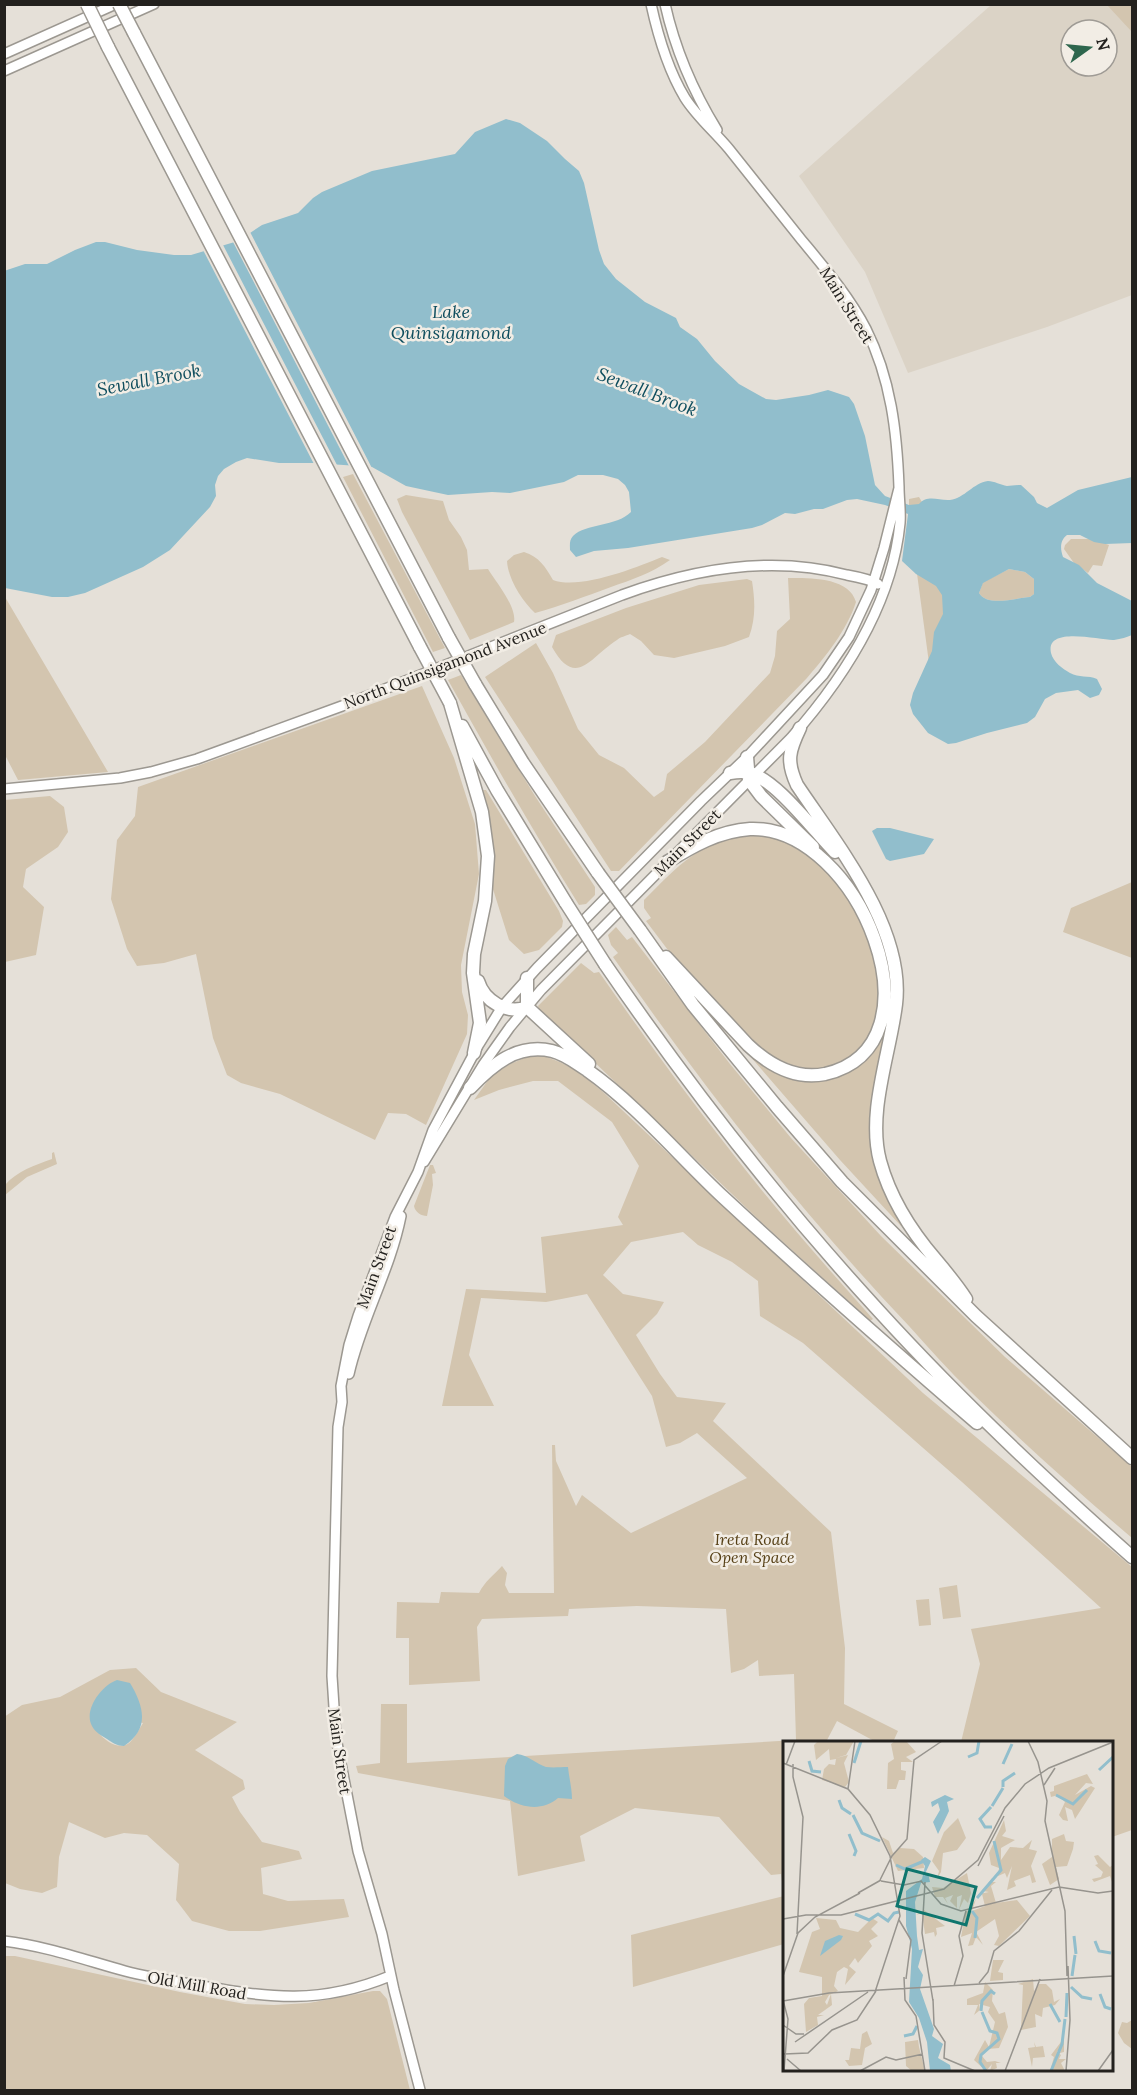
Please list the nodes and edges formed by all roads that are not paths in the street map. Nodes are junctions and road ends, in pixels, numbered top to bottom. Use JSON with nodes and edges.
{"nodes":[{"id":1,"x":87,"y":4,"type":"edge"},
{"id":2,"x":118,"y":4,"type":"edge"},
{"id":3,"x":154,"y":4,"type":"edge"},
{"id":4,"x":651,"y":4,"type":"edge"},
{"id":5,"x":665,"y":4,"type":"edge"},
{"id":6,"x":4,"y":54,"type":"edge"},
{"id":7,"x":5,"y":69,"type":"edge"},
{"id":8,"x":729,"y":150,"type":"junction"},
{"id":9,"x":899,"y":488,"type":"junction"},
{"id":10,"x":874,"y":581,"type":"junction"},
{"id":11,"x":886,"y":587,"type":"junction"},
{"id":12,"x":450,"y":703,"type":"junction"},
{"id":13,"x":800,"y":728,"type":"junction"},
{"id":14,"x":747,"y":758,"type":"junction"},
{"id":15,"x":730,"y":773,"type":"junction"},
{"id":16,"x":750,"y":776,"type":"junction"},
{"id":17,"x":4,"y":789,"type":"edge"},
{"id":18,"x":667,"y":862,"type":"junction"},
{"id":19,"x":832,"y":867,"type":"junction"},
{"id":20,"x":857,"y":877,"type":"junction"},
{"id":21,"x":643,"y":934,"type":"junction"},
{"id":22,"x":474,"y":963,"type":"junction"},
{"id":23,"x":527,"y":978,"type":"junction"},
{"id":24,"x":502,"y":1007,"type":"junction"},
{"id":25,"x":527,"y":1007,"type":"junction"},
{"id":26,"x":474,"y":1053,"type":"junction"},
{"id":27,"x":470,"y":1088,"type":"junction"},
{"id":28,"x":617,"y":1092,"type":"junction"},
{"id":29,"x":418,"y":1172,"type":"junction"},
{"id":30,"x":403,"y":1205,"type":"junction"},
{"id":31,"x":376,"y":1270,"type":"junction"},
{"id":32,"x":374,"y":1298,"type":"junction"},
{"id":33,"x":976,"y":1316,"type":"junction"},
{"id":34,"x":342,"y":1402,"type":"junction"},
{"id":35,"x":1132,"y":1458,"type":"edge"},
{"id":36,"x":1028,"y":1462,"type":"junction"},
{"id":37,"x":1132,"y":1557,"type":"edge"},
{"id":38,"x":4,"y":1941,"type":"edge"},
{"id":39,"x":390,"y":1976,"type":"junction"},
{"id":40,"x":420,"y":2091,"type":"edge"}],
"edges":[{"from":1,"to":12,"type":"highway","bridge":true},
{"from":2,"to":6,"type":"main road"},
{"from":2,"to":21,"type":"highway","bridge":true},
{"from":3,"to":7,"type":"main road"},
{"from":4,"to":8,"type":"main road","name":"Main Street"},
{"from":5,"to":8,"type":"main road","name":"Main Street"},
{"from":8,"to":9,"type":"main road","name":"Main Street"},
{"from":9,"to":10,"type":"main road","name":"Main Street"},
{"from":9,"to":11,"type":"main road","name":"Main Street"},
{"from":10,"to":11,"type":"main road","name":"North Quinsigamond Avenue"},
{"from":10,"to":14,"type":"main road","name":"Main Street"},
{"from":10,"to":17,"type":"main road","name":"North Quinsigamond Avenue"},
{"from":11,"to":13,"type":"main road","name":"Main Street"},
{"from":12,"to":22,"type":"highway"},
{"from":12,"to":36,"type":"highway","bridge":true},
{"from":13,"to":16,"type":"main road","name":"Main Street"},
{"from":13,"to":20,"type":"highway"},
{"from":14,"to":15,"type":"main road","name":"Main Street"},
{"from":14,"to":16,"type":"highway"},
{"from":15,"to":16,"type":"highway"},
{"from":15,"to":23,"type":"main road","name":"Main Street"},
{"from":16,"to":18,"type":"main road","name":"Main Street"},
{"from":16,"to":19,"type":"highway"},
{"from":16,"to":20,"type":"highway"},
{"from":18,"to":19,"type":"highway"},
{"from":18,"to":25,"type":"main road","name":"Main Street"},
{"from":19,"to":21,"type":"highway"},
{"from":20,"to":33,"type":"highway"},
{"from":21,"to":33,"type":"highway"},
{"from":22,"to":24,"type":"highway"},
{"from":22,"to":26,"type":"highway"},
{"from":23,"to":24,"type":"main road","name":"Main Street"},
{"from":23,"to":25,"type":"highway"},
{"from":24,"to":25,"type":"highway"},
{"from":24,"to":26,"type":"main road","name":"Main Street"},
{"from":25,"to":27,"type":"main road","name":"Main Street"},
{"from":25,"to":28,"type":"highway"},
{"from":26,"to":29,"type":"main road","name":"Main Street"},
{"from":27,"to":28,"type":"highway"},
{"from":27,"to":29,"type":"main road","name":"Main Street"},
{"from":28,"to":36,"type":"highway"},
{"from":29,"to":30,"type":"main road","name":"Main Street"},
{"from":30,"to":31,"type":"main road","name":"Main Street"},
{"from":30,"to":32,"type":"main road","name":"Main Street"},
{"from":31,"to":32,"type":"main road"},
{"from":31,"to":34,"type":"main road","name":"Main Street"},
{"from":32,"to":34,"type":"main road","name":"Main Street"},
{"from":33,"to":35,"type":"highway"},
{"from":34,"to":39,"type":"main road","name":"Main Street"},
{"from":36,"to":37,"type":"highway"},
{"from":38,"to":39,"type":"main road","name":"Old Mill Road"},
{"from":39,"to":40,"type":"main road","name":"Main Street"}]}
